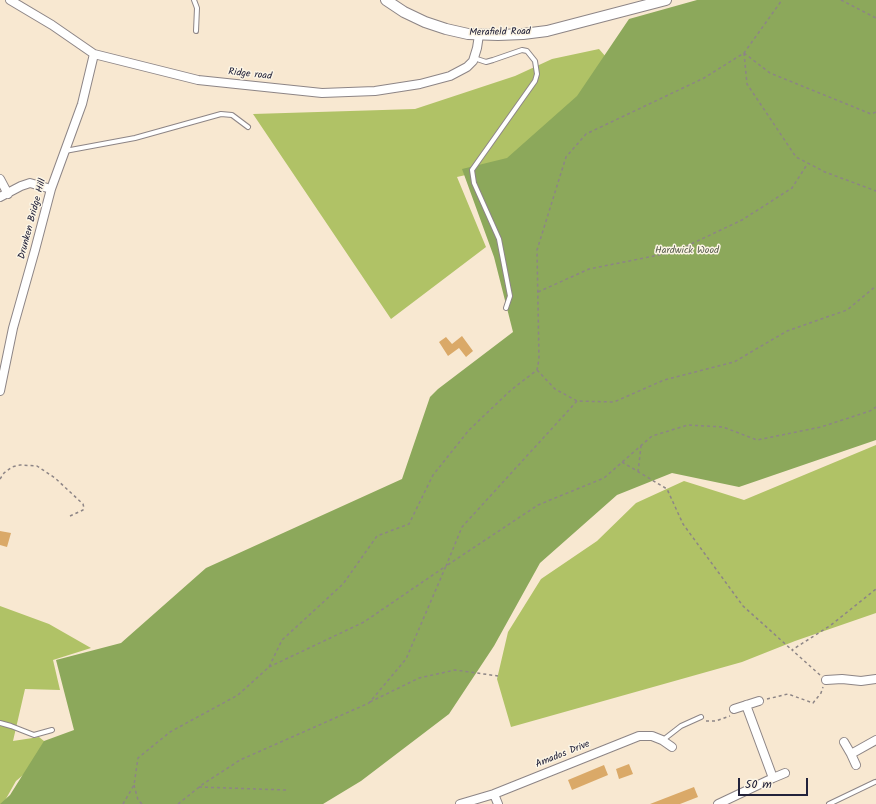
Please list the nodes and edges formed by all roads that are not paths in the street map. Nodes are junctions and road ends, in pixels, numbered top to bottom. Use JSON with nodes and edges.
{"nodes":[{"id":1,"x":10,"y":0,"type":"edge"},
{"id":2,"x":194,"y":0,"type":"edge"},
{"id":3,"x":386,"y":0,"type":"edge"},
{"id":4,"x":666,"y":0,"type":"edge"},
{"id":5,"x":196,"y":31,"type":"dead end"},
{"id":6,"x":479,"y":34,"type":"junction"},
{"id":7,"x":94,"y":54,"type":"junction"},
{"id":8,"x":474,"y":58,"type":"junction"},
{"id":9,"x":248,"y":127,"type":"dead end"},
{"id":10,"x":64,"y":152,"type":"junction"},
{"id":11,"x":0,"y":179,"type":"edge"},
{"id":12,"x":50,"y":189,"type":"junction"},
{"id":13,"x":8,"y":194,"type":"junction"},
{"id":14,"x":0,"y":197,"type":"edge"},
{"id":15,"x":506,"y":308,"type":"dead end"},
{"id":16,"x":0,"y":391,"type":"edge"},
{"id":17,"x":876,"y":679,"type":"edge"},
{"id":18,"x":826,"y":680,"type":"road end"},
{"id":19,"x":759,"y":701,"type":"road end"},
{"id":20,"x":746,"y":705,"type":"junction"},
{"id":21,"x":734,"y":709,"type":"dead end"},
{"id":22,"x":701,"y":718,"type":"dead end"},
{"id":23,"x":0,"y":724,"type":"edge"},
{"id":24,"x":52,"y":730,"type":"dead end"},
{"id":25,"x":663,"y":740,"type":"junction"},
{"id":26,"x":876,"y":740,"type":"edge"},
{"id":27,"x":844,"y":742,"type":"dead end"},
{"id":28,"x":672,"y":747,"type":"dead end"},
{"id":29,"x":851,"y":754,"type":"junction"},
{"id":30,"x":856,"y":765,"type":"dead end"},
{"id":31,"x":785,"y":773,"type":"dead end"},
{"id":32,"x":773,"y":778,"type":"junction"},
{"id":33,"x":875,"y":782,"type":"dead end"},
{"id":34,"x":494,"y":794,"type":"junction"},
{"id":35,"x":460,"y":804,"type":"edge"},
{"id":36,"x":498,"y":804,"type":"edge"},
{"id":37,"x":718,"y":804,"type":"edge"},
{"id":38,"x":829,"y":804,"type":"edge"}],
"edges":[{"from":1,"to":7,"type":"street","name":"Ridge road"},
{"from":2,"to":5,"type":"lane"},
{"from":3,"to":6,"type":"street","name":"Merafield Road"},
{"from":4,"to":6,"type":"street","name":"Merafield Road"},
{"from":6,"to":8,"type":"street"},
{"from":7,"to":8,"type":"street","name":"Ridge road"},
{"from":7,"to":10,"type":"street","name":"Drunken Bridge Hill"},
{"from":8,"to":15,"type":"lane"},
{"from":9,"to":10,"type":"lane"},
{"from":10,"to":12,"type":"street","name":"Drunken Bridge Hill"},
{"from":11,"to":13,"type":"street"},
{"from":12,"to":13,"type":"street"},
{"from":12,"to":16,"type":"street","name":"Drunken Bridge Hill"},
{"from":13,"to":14,"type":"street"},
{"from":17,"to":18,"type":"street"},
{"from":19,"to":20,"type":"street"},
{"from":20,"to":21,"type":"street"},
{"from":20,"to":32,"type":"street"},
{"from":22,"to":25,"type":"lane"},
{"from":23,"to":24,"type":"lane"},
{"from":25,"to":28,"type":"street","name":"Amados Drive"},
{"from":25,"to":34,"type":"street","name":"Amados Drive"},
{"from":26,"to":29,"type":"street"},
{"from":27,"to":29,"type":"street"},
{"from":29,"to":30,"type":"street"},
{"from":31,"to":32,"type":"street"},
{"from":32,"to":37,"type":"street"},
{"from":33,"to":38,"type":"lane"},
{"from":34,"to":35,"type":"street","name":"Amados Drive"},
{"from":34,"to":36,"type":"street"}]}
